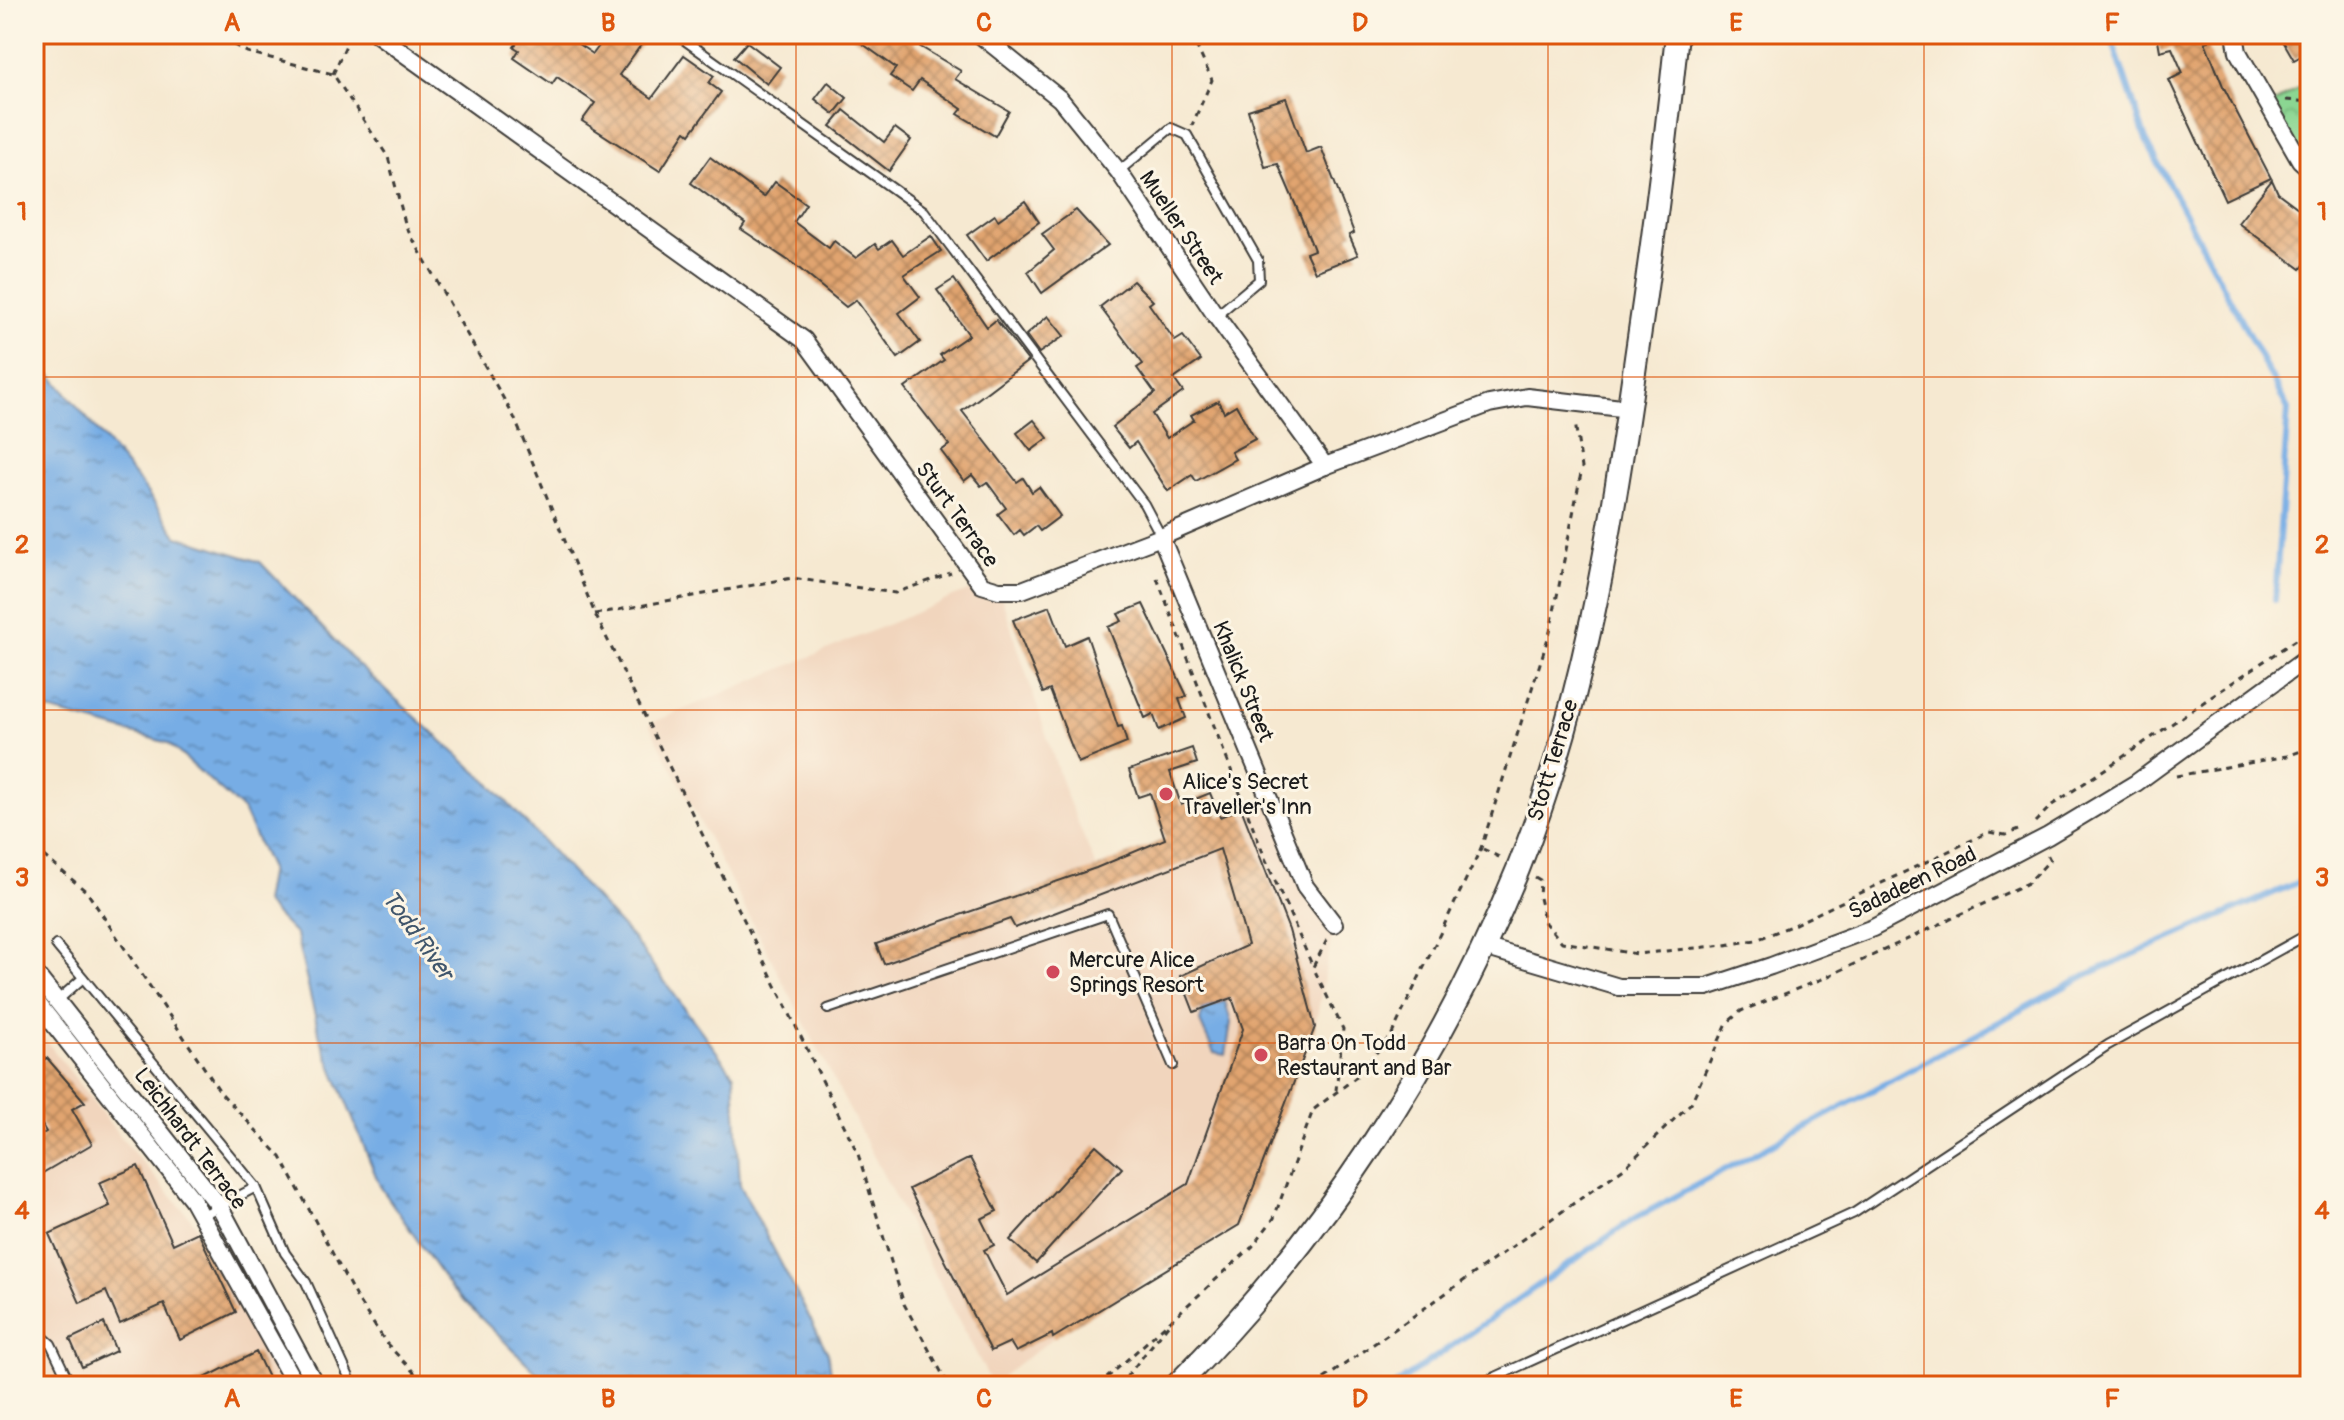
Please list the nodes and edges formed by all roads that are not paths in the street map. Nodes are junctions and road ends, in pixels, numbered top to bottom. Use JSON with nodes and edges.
{"nodes":[{"id":1,"x":377,"y":34,"type":"edge"},
{"id":2,"x":676,"y":34,"type":"edge"},
{"id":3,"x":979,"y":34,"type":"edge"},
{"id":4,"x":1677,"y":34,"type":"edge"},
{"id":5,"x":2235,"y":34,"type":"edge"},
{"id":6,"x":2310,"y":169,"type":"edge"},
{"id":7,"x":1119,"y":172,"type":"junction"},
{"id":8,"x":1216,"y":316,"type":"junction"},
{"id":9,"x":1630,"y":409,"type":"junction"},
{"id":10,"x":1325,"y":466,"type":"junction"},
{"id":11,"x":1161,"y":537,"type":"junction"},
{"id":12,"x":2310,"y":656,"type":"edge"},
{"id":13,"x":1334,"y":924,"type":"road end"},
{"id":14,"x":2310,"y":933,"type":"edge"},
{"id":15,"x":56,"y":945,"type":"dead end"},
{"id":16,"x":1484,"y":947,"type":"junction"},
{"id":17,"x":34,"y":972,"type":"edge"},
{"id":18,"x":83,"y":978,"type":"junction"},
{"id":19,"x":45,"y":1004,"type":"edge"},
{"id":20,"x":828,"y":1009,"type":"dead end"},
{"id":21,"x":1173,"y":1065,"type":"dead end"},
{"id":22,"x":256,"y":1187,"type":"junction"},
{"id":23,"x":220,"y":1207,"type":"junction"},
{"id":24,"x":203,"y":1215,"type":"junction"},
{"id":25,"x":34,"y":1329,"type":"edge"},
{"id":26,"x":352,"y":1385,"type":"edge"},
{"id":27,"x":71,"y":1386,"type":"edge"},
{"id":28,"x":296,"y":1386,"type":"edge"},
{"id":29,"x":316,"y":1386,"type":"edge"},
{"id":30,"x":1176,"y":1386,"type":"edge"},
{"id":31,"x":1476,"y":1386,"type":"edge"}],
"edges":[{"from":1,"to":11,"type":"street","name":"Sturt Terrace"},
{"from":2,"to":11,"type":"lane"},
{"from":3,"to":7,"type":"street","name":"Mueller Street"},
{"from":4,"to":9,"type":"main road","name":"Stott Terrace"},
{"from":5,"to":6,"type":"street"},
{"from":7,"to":8,"type":"street","name":"Mueller Street"},
{"from":7,"to":8,"type":"lane"},
{"from":8,"to":10,"type":"street","name":"Mueller Street"},
{"from":9,"to":10,"type":"street","name":"Sturt Terrace"},
{"from":9,"to":16,"type":"main road","name":"Stott Terrace"},
{"from":10,"to":11,"type":"street","name":"Sturt Terrace"},
{"from":11,"to":13,"type":"street","name":"Khalick Street"},
{"from":12,"to":16,"type":"street","name":"Sadadeen Road"},
{"from":14,"to":31,"type":"lane"},
{"from":15,"to":18,"type":"lane"},
{"from":16,"to":30,"type":"main road","name":"Stott Terrace"},
{"from":17,"to":19,"type":"street","name":"Leichhardt Terrace"},
{"from":18,"to":19,"type":"lane"},
{"from":18,"to":22,"type":"lane"},
{"from":19,"to":23,"type":"street","name":"Leichhardt Terrace"},
{"from":19,"to":24,"type":"street","name":"Leichhardt Terrace"},
{"from":20,"to":21,"type":"lane"},
{"from":22,"to":23,"type":"lane"},
{"from":22,"to":26,"type":"lane"},
{"from":23,"to":24,"type":"lane"},
{"from":23,"to":29,"type":"street","name":"Leichhardt Terrace"},
{"from":24,"to":28,"type":"street","name":"Leichhardt Terrace"},
{"from":25,"to":27,"type":"lane"}]}
